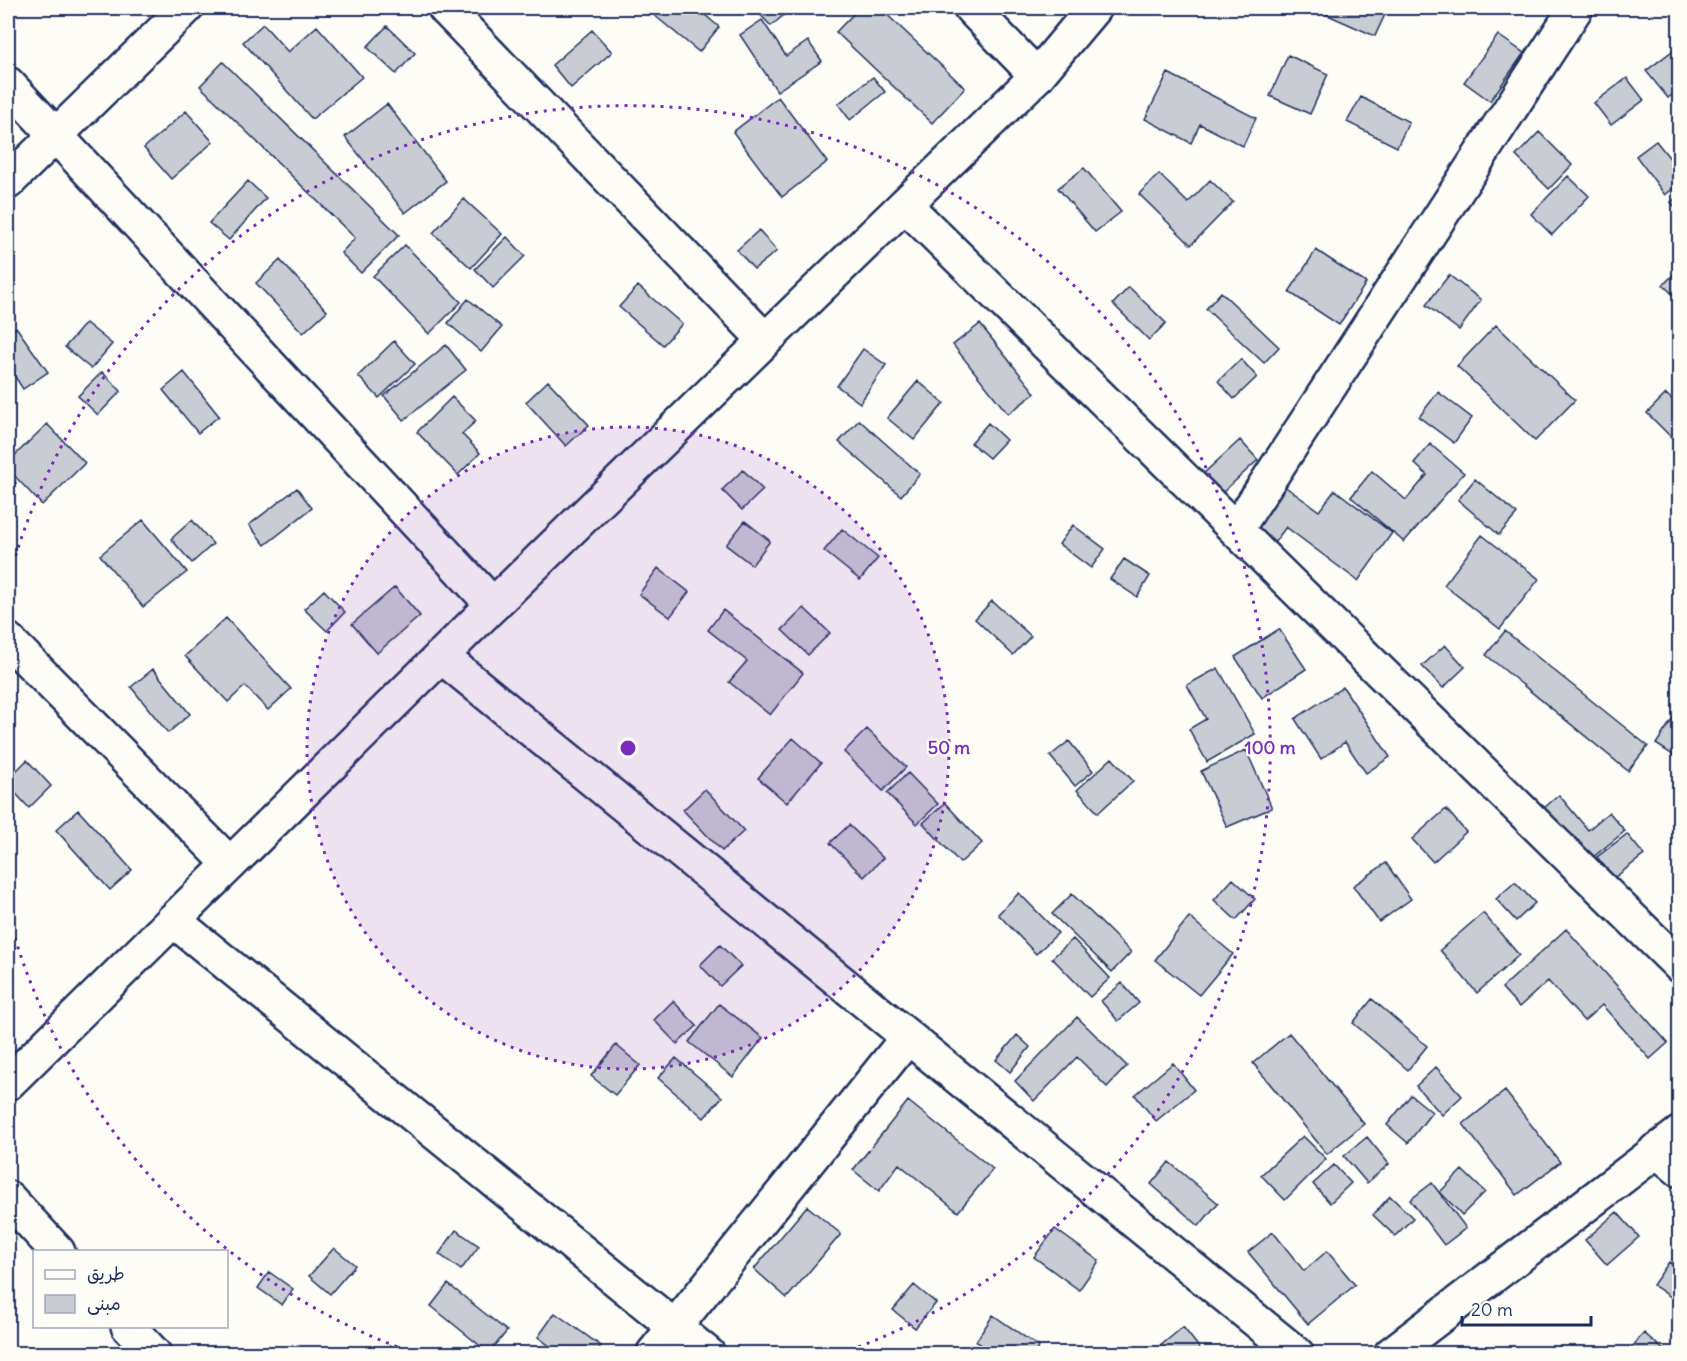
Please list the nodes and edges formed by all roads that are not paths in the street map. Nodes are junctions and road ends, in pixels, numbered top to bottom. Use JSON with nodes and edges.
{"nodes":[{"id":1,"x":186,"y":8,"type":"edge"},
{"id":2,"x":445,"y":8,"type":"edge"},
{"id":3,"x":971,"y":8,"type":"edge"},
{"id":4,"x":1094,"y":8,"type":"edge"},
{"id":5,"x":1576,"y":8,"type":"edge"},
{"id":6,"x":1037,"y":76,"type":"junction"},
{"id":7,"x":8,"y":84,"type":"edge"},
{"id":8,"x":55,"y":135,"type":"junction"},
{"id":9,"x":8,"y":182,"type":"edge"},
{"id":10,"x":905,"y":205,"type":"junction"},
{"id":11,"x":765,"y":340,"type":"junction"},
{"id":12,"x":1236,"y":530,"type":"junction"},
{"id":13,"x":493,"y":605,"type":"junction"},
{"id":14,"x":8,"y":640,"type":"edge"},
{"id":15,"x":441,"y":656,"type":"junction"},
{"id":16,"x":230,"y":864,"type":"junction"},
{"id":17,"x":172,"y":920,"type":"junction"},
{"id":18,"x":1680,"y":966,"type":"edge"},
{"id":19,"x":908,"y":1037,"type":"junction"},
{"id":20,"x":8,"y":1083,"type":"edge"},
{"id":21,"x":1672,"y":1151,"type":"edge"},
{"id":22,"x":8,"y":1198,"type":"edge"},
{"id":23,"x":57,"y":1250,"type":"edge"},
{"id":24,"x":675,"y":1327,"type":"junction"},
{"id":25,"x":130,"y":1328,"type":"edge"},
{"id":26,"x":154,"y":1353,"type":"edge"},
{"id":27,"x":653,"y":1353,"type":"edge"},
{"id":28,"x":708,"y":1353,"type":"edge"},
{"id":29,"x":1297,"y":1353,"type":"edge"},
{"id":30,"x":1390,"y":1353,"type":"edge"}],
"edges":[{"from":1,"to":8,"type":"street"},
{"from":2,"to":11,"type":"street"},
{"from":3,"to":6,"type":"street"},
{"from":4,"to":6,"type":"street"},
{"from":5,"to":12,"type":"street"},
{"from":6,"to":10,"type":"street"},
{"from":7,"to":8,"type":"street"},
{"from":8,"to":9,"type":"street"},
{"from":8,"to":13,"type":"street"},
{"from":10,"to":11,"type":"street"},
{"from":10,"to":12,"type":"street"},
{"from":11,"to":13,"type":"street"},
{"from":12,"to":18,"type":"street"},
{"from":13,"to":15,"type":"street"},
{"from":14,"to":16,"type":"street"},
{"from":15,"to":16,"type":"street"},
{"from":15,"to":19,"type":"street"},
{"from":16,"to":17,"type":"street"},
{"from":17,"to":20,"type":"street"},
{"from":17,"to":24,"type":"street"},
{"from":19,"to":24,"type":"street"},
{"from":19,"to":29,"type":"street"},
{"from":21,"to":30,"type":"street"},
{"from":22,"to":23,"type":"street"},
{"from":24,"to":27,"type":"street"},
{"from":24,"to":28,"type":"street"},
{"from":25,"to":26,"type":"street"}]}
